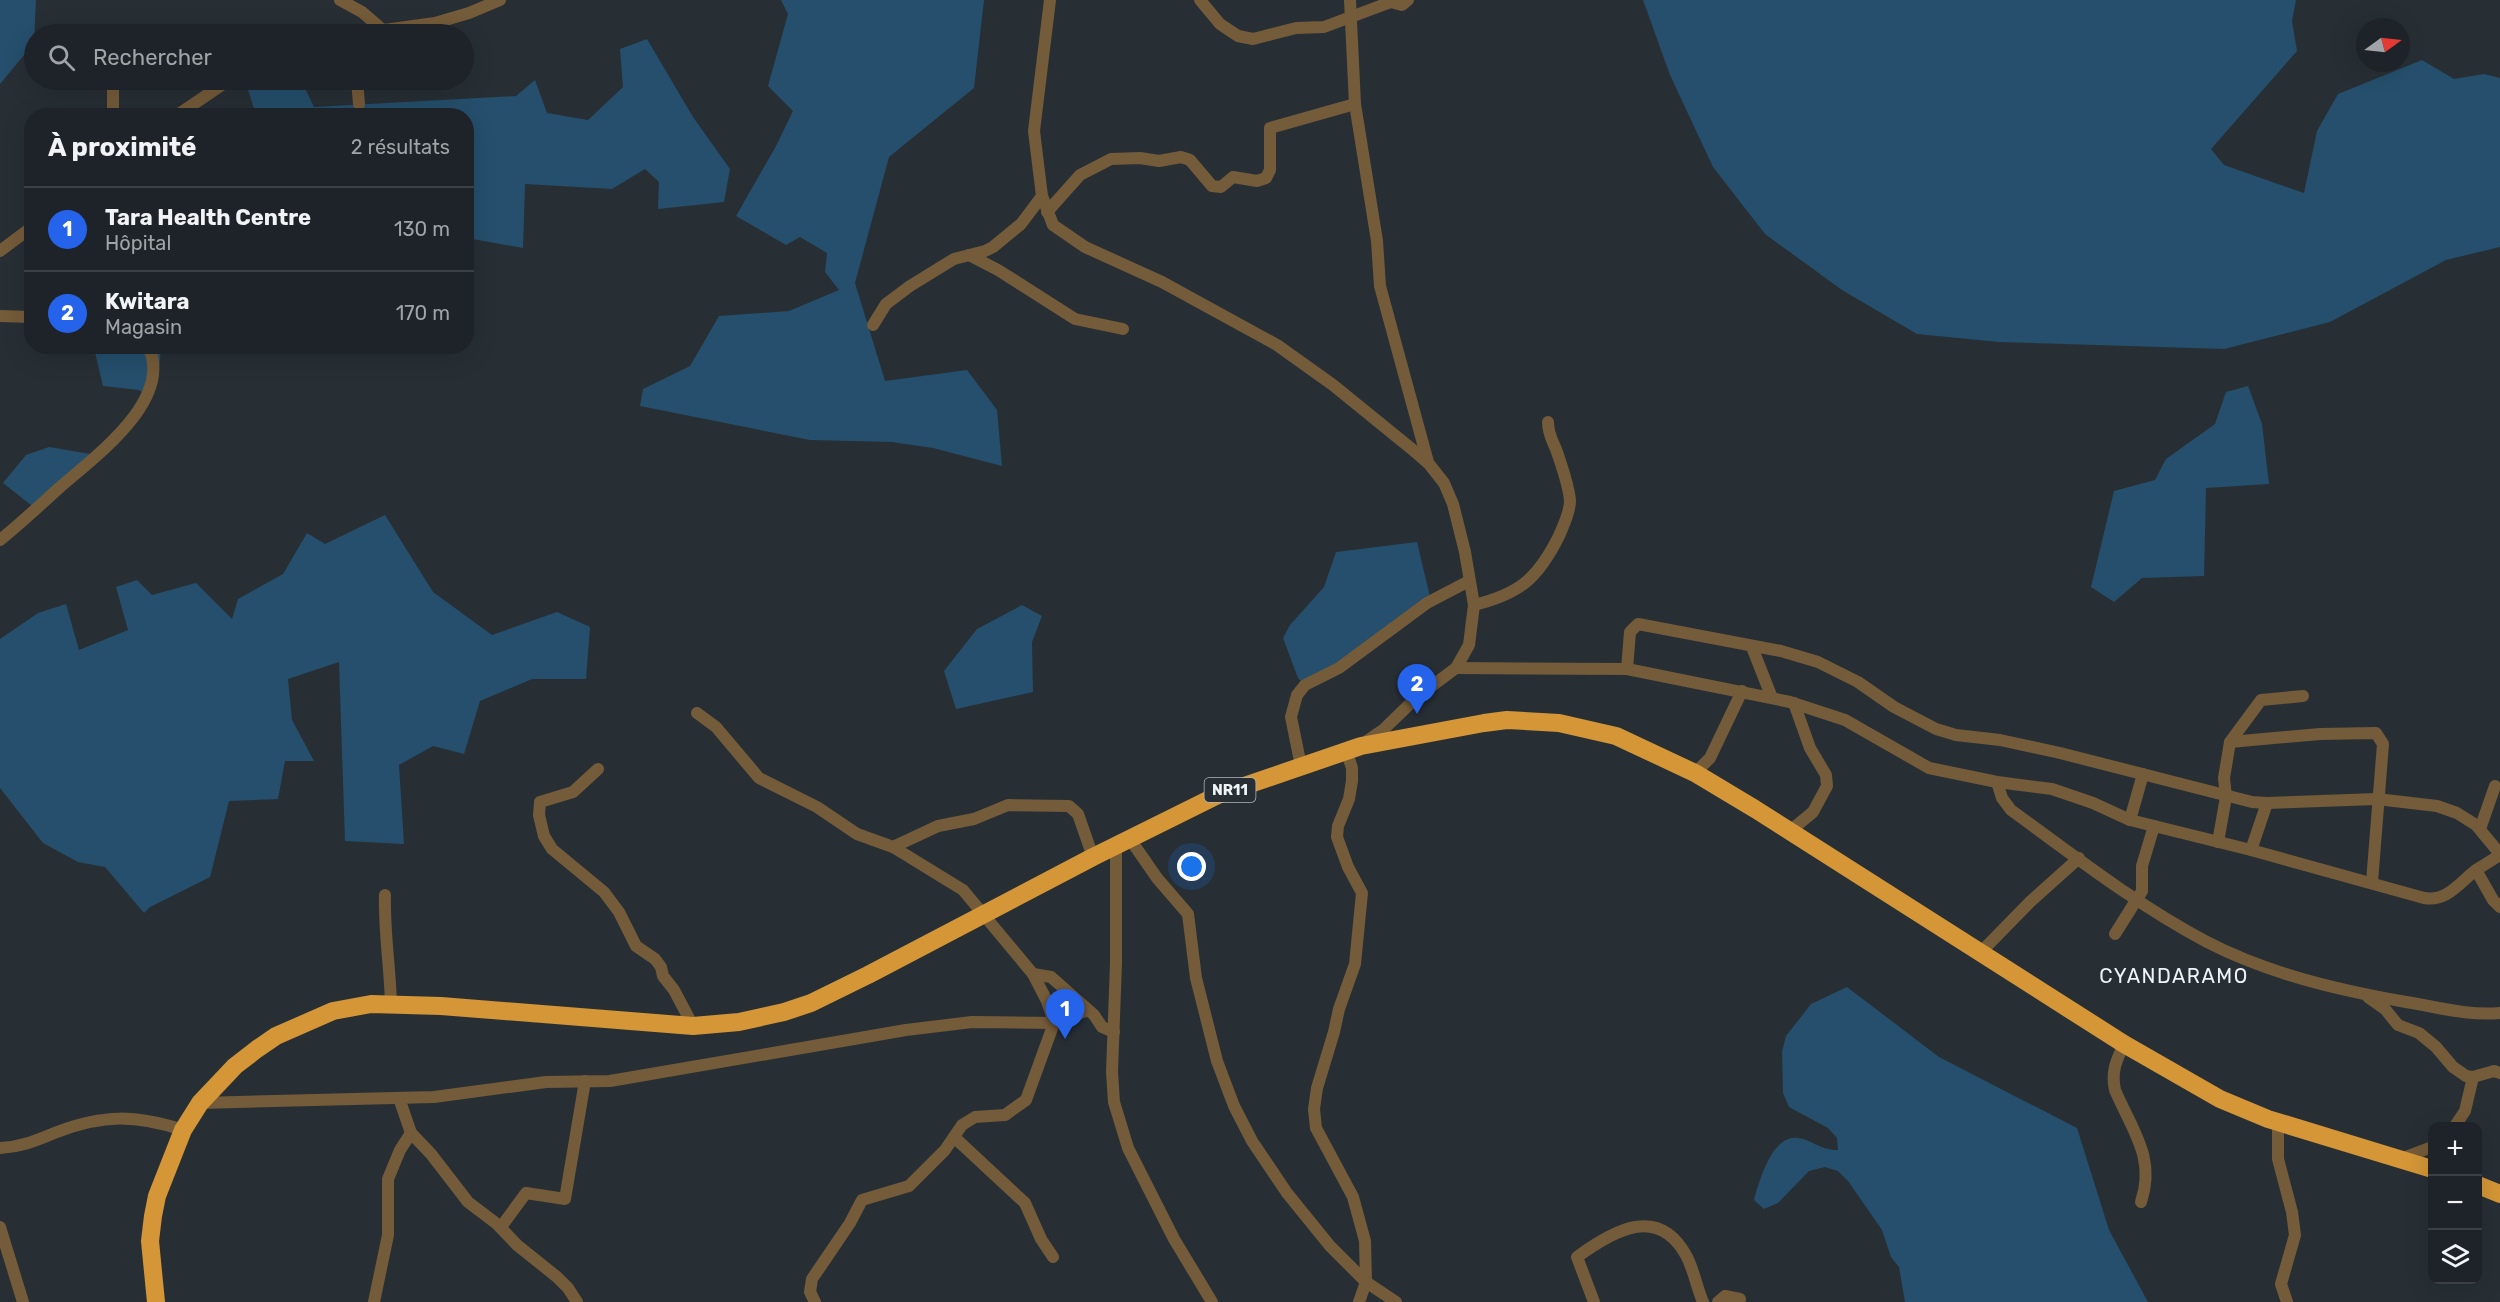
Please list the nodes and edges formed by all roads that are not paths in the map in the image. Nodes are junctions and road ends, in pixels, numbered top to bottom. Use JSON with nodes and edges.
{"nodes":[{"id":1,"x":340,"y":0,"type":"edge"},
{"id":2,"x":500,"y":0,"type":"edge"},
{"id":3,"x":1050,"y":0,"type":"edge"},
{"id":4,"x":1200,"y":0,"type":"edge"},
{"id":5,"x":1350,"y":0,"type":"edge"},
{"id":6,"x":1408,"y":0,"type":"edge"},
{"id":7,"x":1351,"y":18,"type":"junction"},
{"id":8,"x":376,"y":24,"type":"edge"},
{"id":9,"x":428,"y":24,"type":"edge"},
{"id":10,"x":113,"y":90,"type":"edge"},
{"id":11,"x":215,"y":90,"type":"edge"},
{"id":12,"x":358,"y":90,"type":"edge"},
{"id":13,"x":360,"y":104,"type":"dead end"},
{"id":14,"x":1355,"y":104,"type":"junction"},
{"id":15,"x":113,"y":108,"type":"edge"},
{"id":16,"x":188,"y":108,"type":"edge"},
{"id":17,"x":1042,"y":196,"type":"junction"},
{"id":18,"x":1047,"y":212,"type":"junction"},
{"id":19,"x":24,"y":233,"type":"edge"},
{"id":20,"x":0,"y":251,"type":"edge"},
{"id":21,"x":969,"y":255,"type":"junction"},
{"id":22,"x":0,"y":316,"type":"edge"},
{"id":23,"x":24,"y":316,"type":"edge"},
{"id":24,"x":873,"y":325,"type":"dead end"},
{"id":25,"x":1123,"y":329,"type":"dead end"},
{"id":26,"x":152,"y":354,"type":"edge"},
{"id":27,"x":1548,"y":422,"type":"dead end"},
{"id":28,"x":1429,"y":464,"type":"junction"},
{"id":29,"x":0,"y":540,"type":"edge"},
{"id":30,"x":1469,"y":581,"type":"junction"},
{"id":31,"x":1474,"y":605,"type":"junction"},
{"id":32,"x":1752,"y":646,"type":"junction"},
{"id":33,"x":1456,"y":668,"type":"junction"},
{"id":34,"x":1628,"y":669,"type":"junction"},
{"id":35,"x":1742,"y":691,"type":"junction"},
{"id":36,"x":2303,"y":696,"type":"dead end"},
{"id":37,"x":1772,"y":698,"type":"junction"},
{"id":38,"x":1794,"y":703,"type":"junction"},
{"id":39,"x":697,"y":713,"type":"dead end"},
{"id":40,"x":2230,"y":742,"type":"junction"},
{"id":41,"x":1353,"y":748,"type":"junction"},
{"id":42,"x":1301,"y":766,"type":"junction"},
{"id":43,"x":598,"y":769,"type":"dead end"},
{"id":44,"x":1695,"y":773,"type":"junction"},
{"id":45,"x":2143,"y":774,"type":"junction"},
{"id":46,"x":1997,"y":782,"type":"junction"},
{"id":47,"x":2495,"y":786,"type":"dead end"},
{"id":48,"x":2226,"y":797,"type":"junction"},
{"id":49,"x":2377,"y":799,"type":"junction"},
{"id":50,"x":2267,"y":803,"type":"junction"},
{"id":51,"x":2130,"y":820,"type":"junction"},
{"id":52,"x":2154,"y":826,"type":"junction"},
{"id":53,"x":2480,"y":829,"type":"junction"},
{"id":54,"x":1790,"y":831,"type":"junction"},
{"id":55,"x":2218,"y":842,"type":"junction"},
{"id":56,"x":1123,"y":843,"type":"junction"},
{"id":57,"x":893,"y":847,"type":"junction"},
{"id":58,"x":2251,"y":850,"type":"junction"},
{"id":59,"x":2500,"y":855,"type":"edge"},
{"id":60,"x":1093,"y":857,"type":"junction"},
{"id":61,"x":2079,"y":858,"type":"junction"},
{"id":62,"x":2476,"y":870,"type":"junction"},
{"id":63,"x":2372,"y":882,"type":"junction"},
{"id":64,"x":385,"y":895,"type":"dead end"},
{"id":65,"x":2136,"y":899,"type":"junction"},
{"id":66,"x":2500,"y":907,"type":"edge"},
{"id":67,"x":984,"y":915,"type":"junction"},
{"id":68,"x":2115,"y":934,"type":"dead end"},
{"id":69,"x":1979,"y":954,"type":"junction"},
{"id":70,"x":1033,"y":974,"type":"junction"},
{"id":71,"x":2362,"y":993,"type":"junction"},
{"id":72,"x":391,"y":1004,"type":"junction"},
{"id":73,"x":1088,"y":1010,"type":"junction"},
{"id":74,"x":2500,"y":1013,"type":"edge"},
{"id":75,"x":1054,"y":1023,"type":"junction"},
{"id":76,"x":693,"y":1026,"type":"junction"},
{"id":77,"x":1114,"y":1032,"type":"junction"},
{"id":78,"x":2124,"y":1044,"type":"junction"},
{"id":79,"x":2500,"y":1073,"type":"edge"},
{"id":80,"x":2473,"y":1077,"type":"junction"},
{"id":81,"x":585,"y":1081,"type":"junction"},
{"id":82,"x":399,"y":1098,"type":"junction"},
{"id":83,"x":200,"y":1103,"type":"junction"},
{"id":84,"x":2278,"y":1122,"type":"junction"},
{"id":85,"x":2458,"y":1122,"type":"edge"},
{"id":86,"x":183,"y":1130,"type":"junction"},
{"id":87,"x":411,"y":1133,"type":"junction"},
{"id":88,"x":954,"y":1137,"type":"junction"},
{"id":89,"x":0,"y":1148,"type":"edge"},
{"id":90,"x":2428,"y":1149,"type":"edge"},
{"id":91,"x":2398,"y":1159,"type":"junction"},
{"id":92,"x":2428,"y":1168,"type":"edge"},
{"id":93,"x":2482,"y":1187,"type":"edge"},
{"id":94,"x":2500,"y":1194,"type":"edge"},
{"id":95,"x":2141,"y":1202,"type":"dead end"},
{"id":96,"x":0,"y":1227,"type":"edge"},
{"id":97,"x":501,"y":1227,"type":"junction"},
{"id":98,"x":1053,"y":1257,"type":"dead end"},
{"id":99,"x":1366,"y":1282,"type":"junction"},
{"id":100,"x":1740,"y":1299,"type":"dead end"},
{"id":101,"x":23,"y":1302,"type":"edge"},
{"id":102,"x":156,"y":1302,"type":"edge"},
{"id":103,"x":374,"y":1302,"type":"edge"},
{"id":104,"x":577,"y":1302,"type":"edge"},
{"id":105,"x":815,"y":1302,"type":"edge"},
{"id":106,"x":1212,"y":1302,"type":"edge"},
{"id":107,"x":1359,"y":1302,"type":"edge"},
{"id":108,"x":1396,"y":1302,"type":"edge"},
{"id":109,"x":1594,"y":1302,"type":"edge"},
{"id":110,"x":1703,"y":1302,"type":"edge"},
{"id":111,"x":1718,"y":1302,"type":"edge"},
{"id":112,"x":2287,"y":1302,"type":"edge"}],
"edges":[{"from":1,"to":8,"type":"street"},
{"from":2,"to":9,"type":"street"},
{"from":3,"to":17,"type":"street"},
{"from":4,"to":7,"type":"street"},
{"from":5,"to":7,"type":"street"},
{"from":6,"to":7,"type":"street"},
{"from":7,"to":14,"type":"street"},
{"from":10,"to":15,"type":"street"},
{"from":11,"to":16,"type":"street"},
{"from":12,"to":13,"type":"street"},
{"from":14,"to":18,"type":"street"},
{"from":14,"to":28,"type":"street"},
{"from":17,"to":18,"type":"street"},
{"from":17,"to":21,"type":"street"},
{"from":18,"to":28,"type":"street"},
{"from":19,"to":20,"type":"street"},
{"from":21,"to":24,"type":"street"},
{"from":21,"to":25,"type":"street"},
{"from":22,"to":23,"type":"street"},
{"from":26,"to":29,"type":"street"},
{"from":27,"to":31,"type":"street"},
{"from":28,"to":30,"type":"street"},
{"from":30,"to":31,"type":"street"},
{"from":30,"to":42,"type":"street"},
{"from":31,"to":33,"type":"street"},
{"from":32,"to":34,"type":"street"},
{"from":32,"to":37,"type":"street"},
{"from":32,"to":45,"type":"street"},
{"from":33,"to":34,"type":"street"},
{"from":33,"to":41,"type":"street"},
{"from":34,"to":35,"type":"street"},
{"from":35,"to":37,"type":"street"},
{"from":35,"to":44,"type":"street"},
{"from":36,"to":40,"type":"street"},
{"from":37,"to":38,"type":"street"},
{"from":38,"to":46,"type":"street"},
{"from":38,"to":54,"type":"street"},
{"from":39,"to":57,"type":"street"},
{"from":40,"to":48,"type":"street"},
{"from":40,"to":49,"type":"street"},
{"from":41,"to":42,"type":"highway","number":"NR11"},
{"from":41,"to":44,"type":"highway","number":"NR11"},
{"from":41,"to":99,"type":"street"},
{"from":42,"to":56,"type":"highway","number":"NR11"},
{"from":43,"to":76,"type":"street"},
{"from":44,"to":54,"type":"highway","number":"NR11"},
{"from":45,"to":48,"type":"street"},
{"from":45,"to":51,"type":"street"},
{"from":46,"to":51,"type":"street"},
{"from":46,"to":61,"type":"street"},
{"from":47,"to":53,"type":"street"},
{"from":48,"to":50,"type":"street"},
{"from":48,"to":55,"type":"street"},
{"from":49,"to":50,"type":"street"},
{"from":49,"to":53,"type":"street"},
{"from":49,"to":63,"type":"street"},
{"from":50,"to":58,"type":"street"},
{"from":51,"to":52,"type":"street"},
{"from":52,"to":55,"type":"street"},
{"from":52,"to":65,"type":"street"},
{"from":53,"to":59,"type":"street"},
{"from":54,"to":69,"type":"highway","number":"NR11"},
{"from":55,"to":58,"type":"street"},
{"from":56,"to":60,"type":"highway","number":"NR11"},
{"from":56,"to":77,"type":"street"},
{"from":56,"to":99,"type":"street"},
{"from":57,"to":60,"type":"street"},
{"from":57,"to":67,"type":"street"},
{"from":58,"to":63,"type":"street"},
{"from":59,"to":62,"type":"street"},
{"from":60,"to":67,"type":"highway","number":"NR11"},
{"from":61,"to":65,"type":"street"},
{"from":61,"to":69,"type":"street"},
{"from":62,"to":63,"type":"street"},
{"from":62,"to":66,"type":"street"},
{"from":64,"to":72,"type":"street"},
{"from":65,"to":68,"type":"street"},
{"from":65,"to":71,"type":"street"},
{"from":67,"to":70,"type":"street"},
{"from":67,"to":76,"type":"highway","number":"NR11"},
{"from":69,"to":78,"type":"highway","number":"NR11"},
{"from":70,"to":73,"type":"street"},
{"from":70,"to":75,"type":"street"},
{"from":71,"to":74,"type":"street"},
{"from":71,"to":80,"type":"street"},
{"from":72,"to":76,"type":"highway","number":"NR11"},
{"from":72,"to":83,"type":"highway","number":"NR11"},
{"from":73,"to":75,"type":"street"},
{"from":73,"to":77,"type":"street"},
{"from":75,"to":81,"type":"street"},
{"from":75,"to":88,"type":"street"},
{"from":77,"to":106,"type":"street"},
{"from":78,"to":84,"type":"highway","number":"NR11"},
{"from":78,"to":95,"type":"street"},
{"from":79,"to":80,"type":"street"},
{"from":80,"to":85,"type":"street"},
{"from":81,"to":82,"type":"street"},
{"from":81,"to":97,"type":"street"},
{"from":82,"to":83,"type":"street"},
{"from":82,"to":87,"type":"street"},
{"from":83,"to":86,"type":"highway","number":"NR11"},
{"from":84,"to":91,"type":"highway","number":"NR11"},
{"from":84,"to":112,"type":"street"},
{"from":86,"to":89,"type":"street"},
{"from":86,"to":102,"type":"highway","number":"NR11"},
{"from":87,"to":97,"type":"street"},
{"from":87,"to":103,"type":"street"},
{"from":88,"to":98,"type":"street"},
{"from":88,"to":105,"type":"street"},
{"from":90,"to":91,"type":"street"},
{"from":91,"to":92,"type":"highway","number":"NR11"},
{"from":93,"to":94,"type":"highway"},
{"from":96,"to":101,"type":"street"},
{"from":97,"to":104,"type":"street"},
{"from":99,"to":107,"type":"street"},
{"from":99,"to":108,"type":"street"},
{"from":100,"to":111,"type":"street"},
{"from":109,"to":110,"type":"street"}]}
